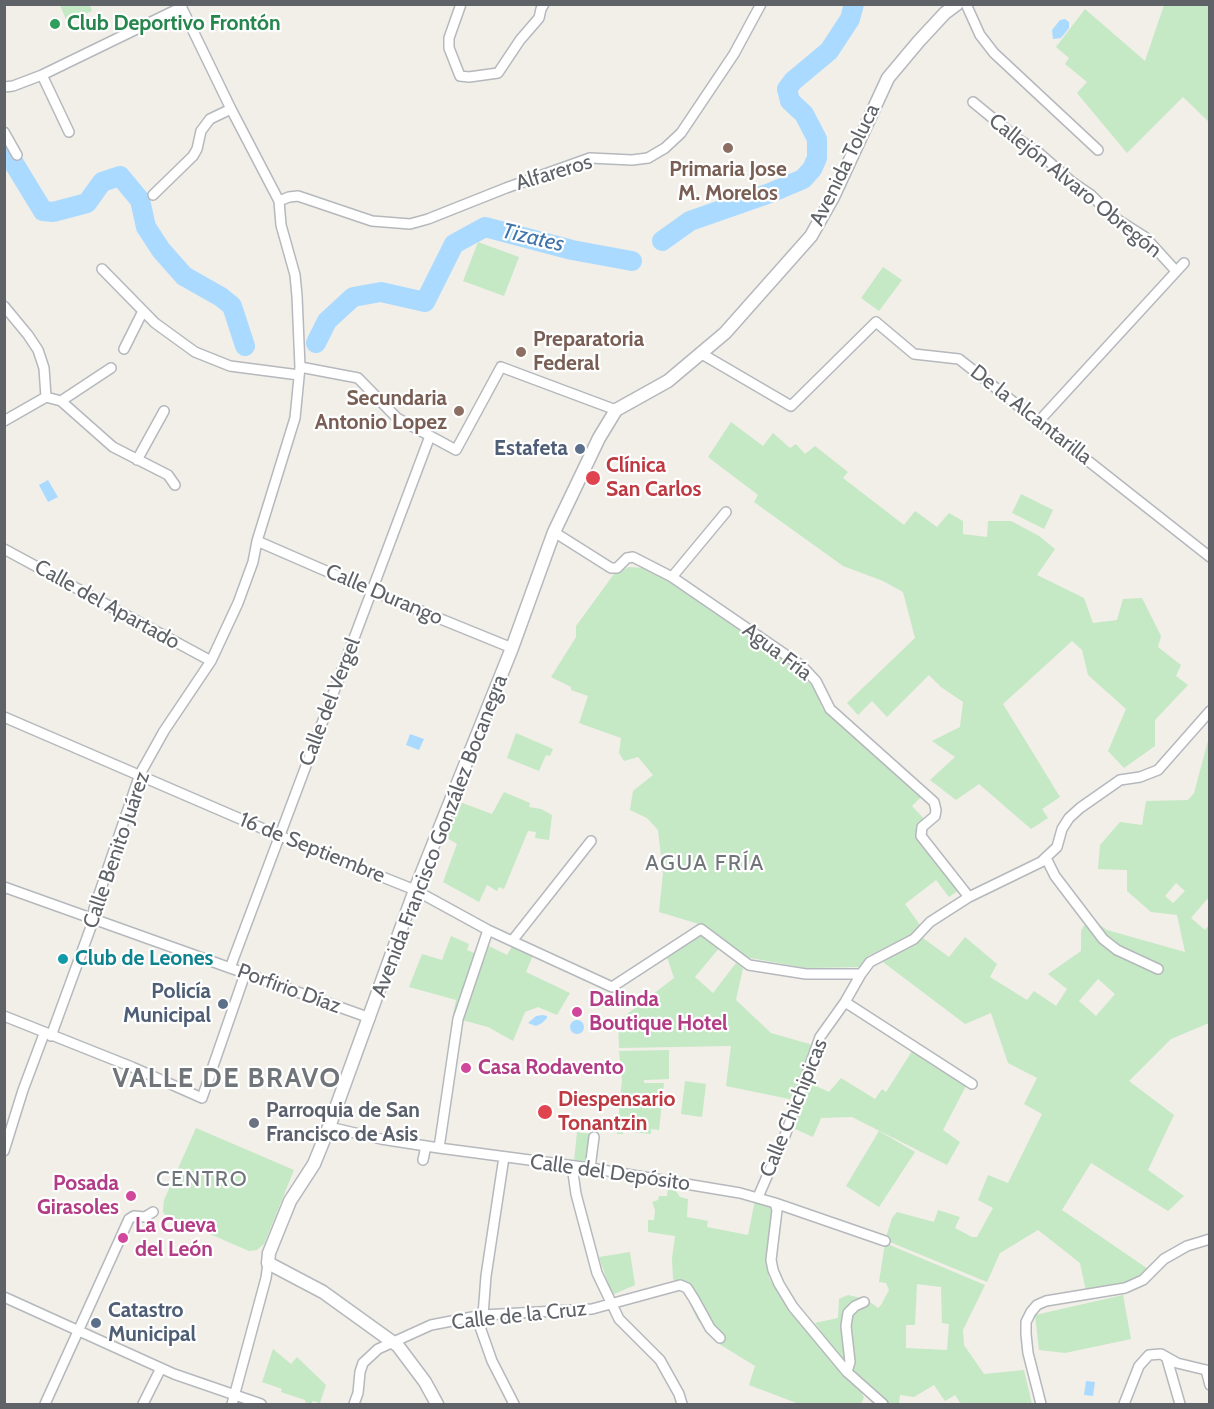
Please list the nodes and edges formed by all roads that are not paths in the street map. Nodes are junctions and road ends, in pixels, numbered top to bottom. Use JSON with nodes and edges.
{"nodes":[{"id":1,"x":461,"y":4,"type":"edge"},
{"id":2,"x":544,"y":4,"type":"edge"},
{"id":3,"x":761,"y":4,"type":"edge"},
{"id":4,"x":957,"y":4,"type":"edge"},
{"id":5,"x":966,"y":4,"type":"edge"},
{"id":6,"x":181,"y":6,"type":"edge"},
{"id":7,"x":42,"y":75,"type":"junction"},
{"id":8,"x":4,"y":87,"type":"edge"},
{"id":9,"x":973,"y":102,"type":"dead end"},
{"id":10,"x":231,"y":109,"type":"junction"},
{"id":11,"x":4,"y":132,"type":"edge"},
{"id":12,"x":69,"y":132,"type":"dead end"},
{"id":13,"x":1098,"y":150,"type":"dead end"},
{"id":14,"x":17,"y":155,"type":"dead end"},
{"id":15,"x":153,"y":195,"type":"dead end"},
{"id":16,"x":279,"y":201,"type":"junction"},
{"id":17,"x":1184,"y":263,"type":"dead end"},
{"id":18,"x":102,"y":269,"type":"dead end"},
{"id":19,"x":1176,"y":271,"type":"junction"},
{"id":20,"x":4,"y":306,"type":"edge"},
{"id":21,"x":143,"y":311,"type":"junction"},
{"id":22,"x":124,"y":349,"type":"dead end"},
{"id":23,"x":702,"y":354,"type":"junction"},
{"id":24,"x":111,"y":368,"type":"dead end"},
{"id":25,"x":300,"y":371,"type":"junction"},
{"id":26,"x":46,"y":397,"type":"junction"},
{"id":27,"x":61,"y":401,"type":"junction"},
{"id":28,"x":616,"y":410,"type":"junction"},
{"id":29,"x":164,"y":411,"type":"dead end"},
{"id":30,"x":4,"y":421,"type":"edge"},
{"id":31,"x":1039,"y":421,"type":"junction"},
{"id":32,"x":430,"y":435,"type":"junction"},
{"id":33,"x":137,"y":460,"type":"junction"},
{"id":34,"x":175,"y":485,"type":"dead end"},
{"id":35,"x":726,"y":512,"type":"dead end"},
{"id":36,"x":554,"y":532,"type":"junction"},
{"id":37,"x":257,"y":541,"type":"junction"},
{"id":38,"x":4,"y":549,"type":"edge"},
{"id":39,"x":1209,"y":557,"type":"edge"},
{"id":40,"x":672,"y":577,"type":"junction"},
{"id":41,"x":372,"y":591,"type":"junction"},
{"id":42,"x":512,"y":648,"type":"junction"},
{"id":43,"x":211,"y":661,"type":"junction"},
{"id":44,"x":1209,"y":711,"type":"edge"},
{"id":45,"x":4,"y":717,"type":"edge"},
{"id":46,"x":140,"y":774,"type":"junction"},
{"id":47,"x":280,"y":836,"type":"junction"},
{"id":48,"x":591,"y":841,"type":"dead end"},
{"id":49,"x":1046,"y":858,"type":"junction"},
{"id":50,"x":4,"y":887,"type":"edge"},
{"id":51,"x":415,"y":890,"type":"junction"},
{"id":52,"x":969,"y":897,"type":"junction"},
{"id":53,"x":93,"y":918,"type":"junction"},
{"id":54,"x":488,"y":930,"type":"junction"},
{"id":55,"x":512,"y":941,"type":"junction"},
{"id":56,"x":230,"y":968,"type":"junction"},
{"id":57,"x":1158,"y":969,"type":"dead end"},
{"id":58,"x":245,"y":974,"type":"junction"},
{"id":59,"x":861,"y":974,"type":"junction"},
{"id":60,"x":845,"y":1002,"type":"junction"},
{"id":61,"x":4,"y":1016,"type":"edge"},
{"id":62,"x":370,"y":1018,"type":"junction"},
{"id":63,"x":47,"y":1035,"type":"junction"},
{"id":64,"x":972,"y":1084,"type":"dead end"},
{"id":65,"x":329,"y":1127,"type":"junction"},
{"id":66,"x":594,"y":1137,"type":"dead end"},
{"id":67,"x":426,"y":1146,"type":"junction"},
{"id":68,"x":439,"y":1148,"type":"junction"},
{"id":69,"x":4,"y":1151,"type":"edge"},
{"id":70,"x":504,"y":1157,"type":"junction"},
{"id":71,"x":423,"y":1160,"type":"dead end"},
{"id":72,"x":572,"y":1166,"type":"junction"},
{"id":73,"x":590,"y":1168,"type":"junction"},
{"id":74,"x":758,"y":1197,"type":"junction"},
{"id":75,"x":776,"y":1203,"type":"junction"},
{"id":76,"x":153,"y":1212,"type":"dead end"},
{"id":77,"x":1209,"y":1239,"type":"edge"},
{"id":78,"x":885,"y":1241,"type":"dead end"},
{"id":79,"x":268,"y":1263,"type":"junction"},
{"id":80,"x":4,"y":1297,"type":"edge"},
{"id":81,"x":864,"y":1302,"type":"dead end"},
{"id":82,"x":612,"y":1303,"type":"junction"},
{"id":83,"x":483,"y":1315,"type":"junction"},
{"id":84,"x":78,"y":1330,"type":"junction"},
{"id":85,"x":720,"y":1338,"type":"dead end"},
{"id":86,"x":392,"y":1342,"type":"junction"},
{"id":87,"x":1167,"y":1359,"type":"junction"},
{"id":88,"x":161,"y":1368,"type":"junction"},
{"id":89,"x":1208,"y":1371,"type":"edge"},
{"id":90,"x":847,"y":1372,"type":"junction"},
{"id":91,"x":1209,"y":1385,"type":"edge"},
{"id":92,"x":871,"y":1400,"type":"edge"},
{"id":93,"x":234,"y":1401,"type":"edge"},
{"id":94,"x":45,"y":1404,"type":"edge"},
{"id":95,"x":143,"y":1404,"type":"edge"},
{"id":96,"x":261,"y":1404,"type":"edge"},
{"id":97,"x":354,"y":1404,"type":"edge"},
{"id":98,"x":437,"y":1404,"type":"edge"},
{"id":99,"x":514,"y":1404,"type":"edge"},
{"id":100,"x":682,"y":1404,"type":"edge"},
{"id":101,"x":883,"y":1404,"type":"edge"},
{"id":102,"x":1041,"y":1404,"type":"edge"},
{"id":103,"x":1124,"y":1404,"type":"edge"},
{"id":104,"x":1180,"y":1404,"type":"edge"}],
"edges":[{"from":1,"to":2,"type":"street"},
{"from":3,"to":16,"type":"street","name":"Alfareros"},
{"from":4,"to":23,"type":"street","name":"Avenida Toluca"},
{"from":5,"to":13,"type":"street"},
{"from":6,"to":7,"type":"street"},
{"from":6,"to":10,"type":"street"},
{"from":7,"to":8,"type":"street"},
{"from":7,"to":12,"type":"street"},
{"from":9,"to":19,"type":"street","name":"Callejón Alvaro Obregón"},
{"from":10,"to":15,"type":"street"},
{"from":10,"to":16,"type":"street"},
{"from":11,"to":14,"type":"street"},
{"from":16,"to":25,"type":"street","name":"Calle Benito Juárez"},
{"from":17,"to":19,"type":"street"},
{"from":18,"to":21,"type":"street"},
{"from":19,"to":31,"type":"street"},
{"from":20,"to":26,"type":"street"},
{"from":21,"to":22,"type":"street"},
{"from":21,"to":25,"type":"street"},
{"from":23,"to":28,"type":"street","name":"Avenida Toluca"},
{"from":23,"to":31,"type":"street","name":"De la Alcantarilla"},
{"from":24,"to":27,"type":"street"},
{"from":25,"to":32,"type":"street"},
{"from":25,"to":37,"type":"street","name":"Calle Benito Juárez"},
{"from":26,"to":27,"type":"street"},
{"from":26,"to":30,"type":"street"},
{"from":27,"to":33,"type":"street"},
{"from":28,"to":32,"type":"street"},
{"from":28,"to":36,"type":"street","name":"Avenida Francisco González Bocanegra"},
{"from":29,"to":33,"type":"street"},
{"from":31,"to":39,"type":"street","name":"De la Alcantarilla"},
{"from":32,"to":41,"type":"street","name":"Calle del Vergel"},
{"from":33,"to":34,"type":"street"},
{"from":35,"to":40,"type":"street"},
{"from":36,"to":40,"type":"street","name":"Agua Fría"},
{"from":36,"to":42,"type":"street","name":"Avenida Francisco González Bocanegra"},
{"from":37,"to":41,"type":"street","name":"Calle Durango"},
{"from":37,"to":43,"type":"street","name":"Calle Benito Juárez"},
{"from":38,"to":43,"type":"street","name":"Calle del Apartado"},
{"from":40,"to":52,"type":"street","name":"Agua Fría"},
{"from":41,"to":42,"type":"street","name":"Calle Durango"},
{"from":41,"to":47,"type":"street","name":"Calle del Vergel"},
{"from":42,"to":51,"type":"street","name":"Avenida Francisco González Bocanegra"},
{"from":43,"to":46,"type":"street","name":"Calle Benito Juárez"},
{"from":44,"to":49,"type":"street"},
{"from":45,"to":46,"type":"street","name":"16 de Septiembre"},
{"from":46,"to":47,"type":"street","name":"16 de Septiembre"},
{"from":46,"to":53,"type":"street","name":"Calle Benito Juárez"},
{"from":47,"to":51,"type":"street","name":"16 de Septiembre"},
{"from":47,"to":56,"type":"street","name":"Calle del Vergel"},
{"from":48,"to":55,"type":"street"},
{"from":49,"to":52,"type":"street","name":"Calle Chichipicas"},
{"from":49,"to":57,"type":"street"},
{"from":50,"to":53,"type":"street","name":"Porfirio Díaz"},
{"from":51,"to":54,"type":"street","name":"16 de Septiembre"},
{"from":51,"to":62,"type":"street","name":"Avenida Francisco González Bocanegra"},
{"from":52,"to":59,"type":"street","name":"Calle Chichipicas"},
{"from":53,"to":56,"type":"street","name":"Porfirio Díaz"},
{"from":53,"to":63,"type":"street","name":"Calle Benito Juárez"},
{"from":54,"to":55,"type":"street","name":"16 de Septiembre"},
{"from":54,"to":68,"type":"street"},
{"from":55,"to":59,"type":"street","name":"16 de Septiembre"},
{"from":56,"to":58,"type":"street","name":"Porfirio Díaz"},
{"from":58,"to":62,"type":"street","name":"Porfirio Díaz"},
{"from":58,"to":63,"type":"street"},
{"from":59,"to":60,"type":"street","name":"Calle Chichipicas"},
{"from":60,"to":64,"type":"street"},
{"from":60,"to":74,"type":"street","name":"Calle Chichipicas"},
{"from":61,"to":63,"type":"street"},
{"from":62,"to":65,"type":"street","name":"Avenida Francisco González Bocanegra"},
{"from":63,"to":69,"type":"street","name":"Calle Benito Juárez"},
{"from":65,"to":67,"type":"street","name":"Calle del Depósito"},
{"from":65,"to":79,"type":"street","name":"Avenida Francisco González Bocanegra"},
{"from":66,"to":73,"type":"street"},
{"from":67,"to":68,"type":"street","name":"Calle del Depósito"},
{"from":67,"to":71,"type":"street"},
{"from":68,"to":70,"type":"street","name":"Calle del Depósito"},
{"from":70,"to":72,"type":"street","name":"Calle del Depósito"},
{"from":70,"to":83,"type":"street"},
{"from":72,"to":73,"type":"street","name":"Calle del Depósito"},
{"from":72,"to":82,"type":"street"},
{"from":73,"to":74,"type":"street","name":"Calle del Depósito"},
{"from":74,"to":75,"type":"street","name":"Calle del Depósito"},
{"from":75,"to":78,"type":"street","name":"Calle del Depósito"},
{"from":75,"to":90,"type":"street"},
{"from":76,"to":84,"type":"street"},
{"from":77,"to":102,"type":"street"},
{"from":79,"to":86,"type":"street"},
{"from":79,"to":93,"type":"street"},
{"from":80,"to":84,"type":"street"},
{"from":81,"to":90,"type":"street"},
{"from":82,"to":83,"type":"street","name":"Calle de la Cruz"},
{"from":82,"to":85,"type":"street","name":"Calle de la Cruz"},
{"from":82,"to":100,"type":"street"},
{"from":83,"to":86,"type":"street","name":"Calle de la Cruz"},
{"from":83,"to":99,"type":"street"},
{"from":84,"to":88,"type":"street"},
{"from":84,"to":94,"type":"street"},
{"from":86,"to":97,"type":"street","name":"Calle de la Cruz"},
{"from":86,"to":98,"type":"street"},
{"from":87,"to":89,"type":"street"},
{"from":87,"to":103,"type":"street"},
{"from":87,"to":104,"type":"street"},
{"from":88,"to":93,"type":"street"},
{"from":88,"to":95,"type":"street"},
{"from":89,"to":91,"type":"street"},
{"from":90,"to":92,"type":"street"},
{"from":92,"to":101,"type":"street"},
{"from":93,"to":96,"type":"street"}]}
